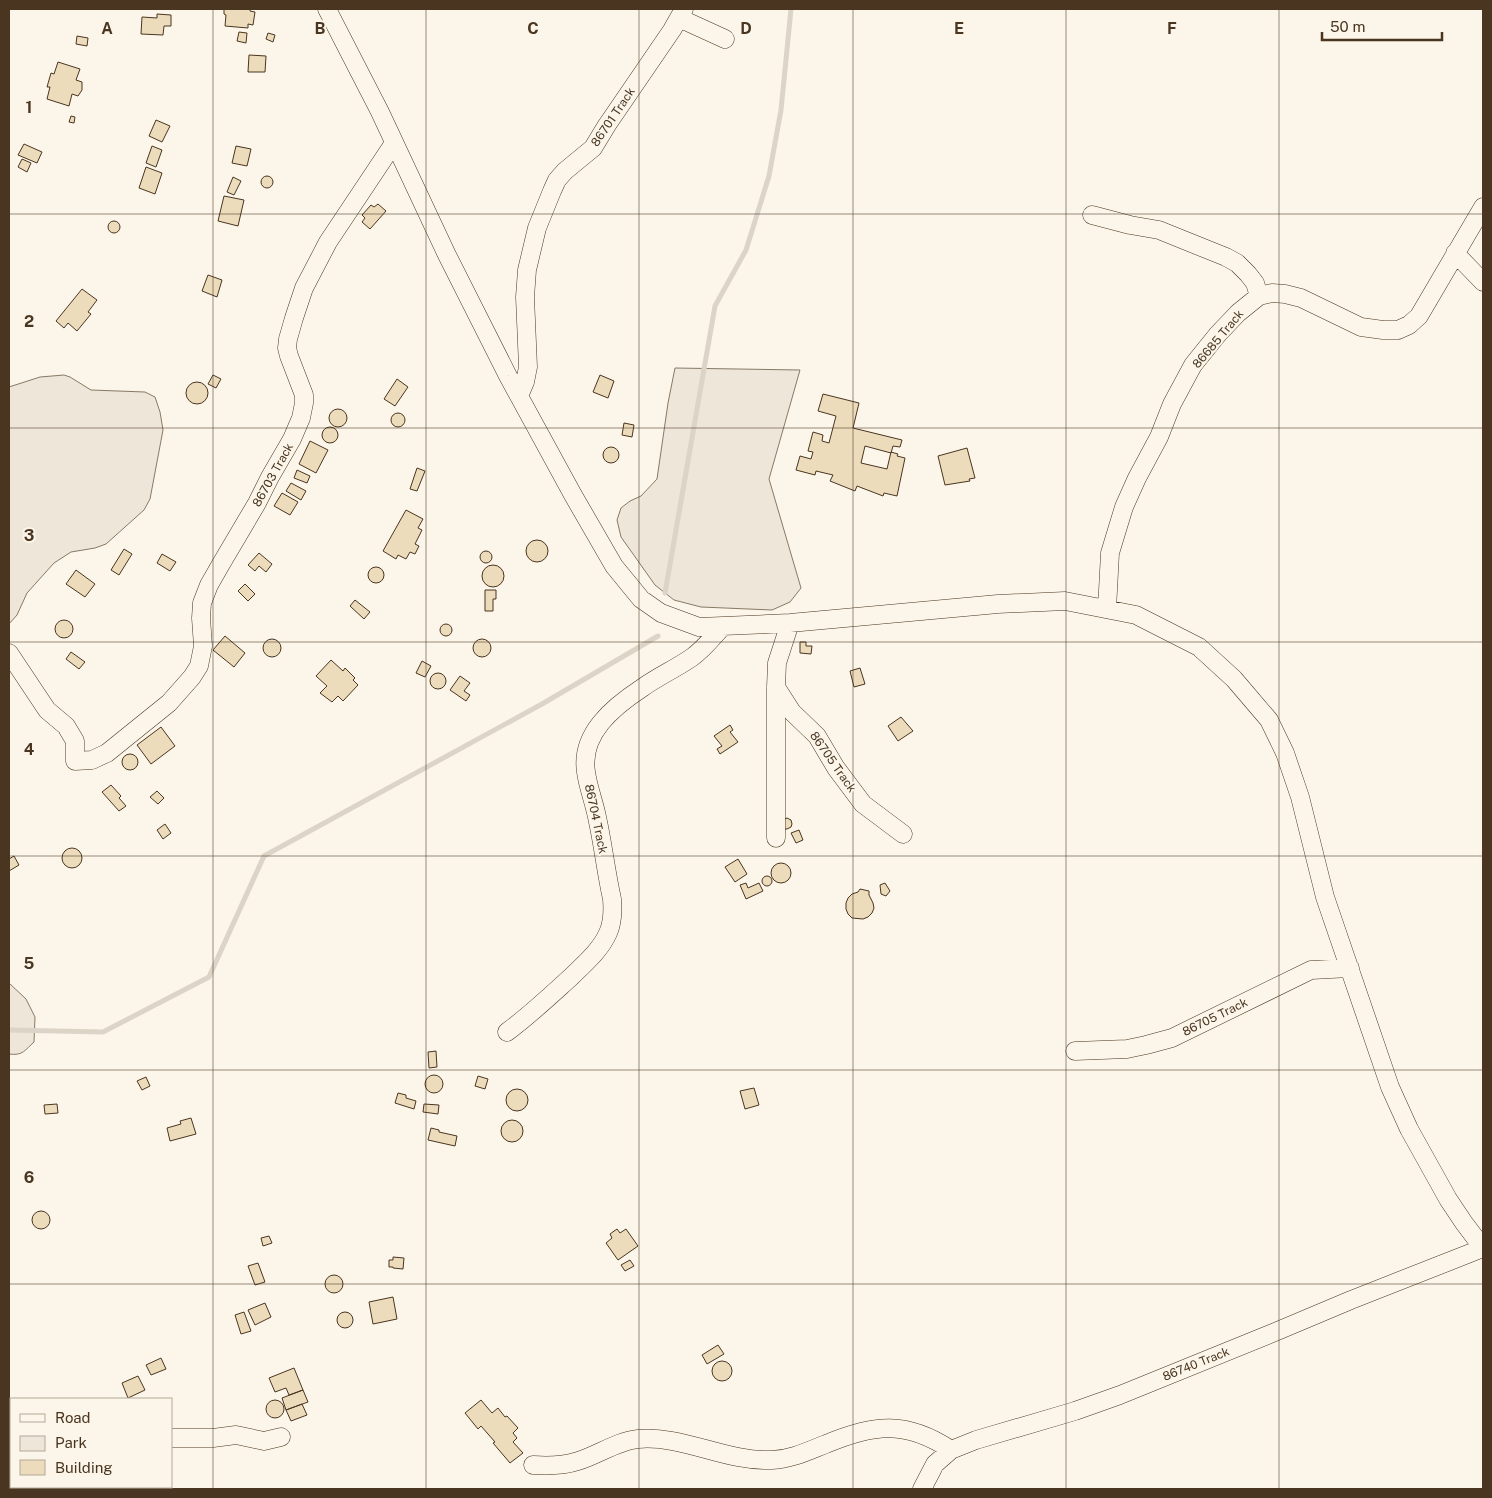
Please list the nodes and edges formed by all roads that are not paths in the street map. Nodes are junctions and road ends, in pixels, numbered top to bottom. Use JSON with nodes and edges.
{"nodes":[{"id":1,"x":327,"y":9,"type":"edge"},
{"id":2,"x":682,"y":13,"type":"edge"},
{"id":3,"x":725,"y":39,"type":"dead end"},
{"id":4,"x":394,"y":143,"type":"junction"},
{"id":5,"x":1483,"y":208,"type":"edge"},
{"id":6,"x":1092,"y":215,"type":"dead end"},
{"id":7,"x":1455,"y":253,"type":"junction"},
{"id":8,"x":1483,"y":282,"type":"edge"},
{"id":9,"x":1257,"y":290,"type":"junction"},
{"id":10,"x":519,"y":396,"type":"junction"},
{"id":11,"x":1107,"y":609,"type":"junction"},
{"id":12,"x":790,"y":623,"type":"junction"},
{"id":13,"x":723,"y":626,"type":"junction"},
{"id":14,"x":9,"y":653,"type":"edge"},
{"id":15,"x":776,"y":687,"type":"junction"},
{"id":16,"x":903,"y":834,"type":"dead end"},
{"id":17,"x":776,"y":838,"type":"dead end"},
{"id":18,"x":1350,"y":968,"type":"junction"},
{"id":19,"x":507,"y":1032,"type":"dead end"},
{"id":20,"x":1075,"y":1050,"type":"dead end"},
{"id":21,"x":1483,"y":1248,"type":"edge"},
{"id":22,"x":281,"y":1436,"type":"dead end"},
{"id":23,"x":172,"y":1438,"type":"edge"},
{"id":24,"x":951,"y":1450,"type":"junction"},
{"id":25,"x":533,"y":1465,"type":"dead end"},
{"id":26,"x":922,"y":1489,"type":"edge"}],
"edges":[{"from":1,"to":4,"type":"street"},
{"from":2,"to":3,"type":"street"},
{"from":2,"to":10,"type":"street","name":"86701 Track"},
{"from":4,"to":10,"type":"street"},
{"from":4,"to":14,"type":"street","name":"86703 Track"},
{"from":5,"to":7,"type":"street"},
{"from":6,"to":9,"type":"street"},
{"from":7,"to":8,"type":"street"},
{"from":7,"to":9,"type":"street"},
{"from":9,"to":11,"type":"street","name":"86685 Track"},
{"from":10,"to":13,"type":"street"},
{"from":11,"to":12,"type":"street"},
{"from":11,"to":18,"type":"street"},
{"from":12,"to":13,"type":"street"},
{"from":12,"to":15,"type":"street"},
{"from":13,"to":19,"type":"street","name":"86704 Track"},
{"from":15,"to":16,"type":"street","name":"86705 Track"},
{"from":15,"to":17,"type":"street"},
{"from":18,"to":20,"type":"street","name":"86705 Track"},
{"from":18,"to":21,"type":"street"},
{"from":21,"to":24,"type":"street","name":"86740 Track"},
{"from":22,"to":23,"type":"street"},
{"from":24,"to":25,"type":"street"},
{"from":24,"to":26,"type":"street","name":"86740 Track"}]}
